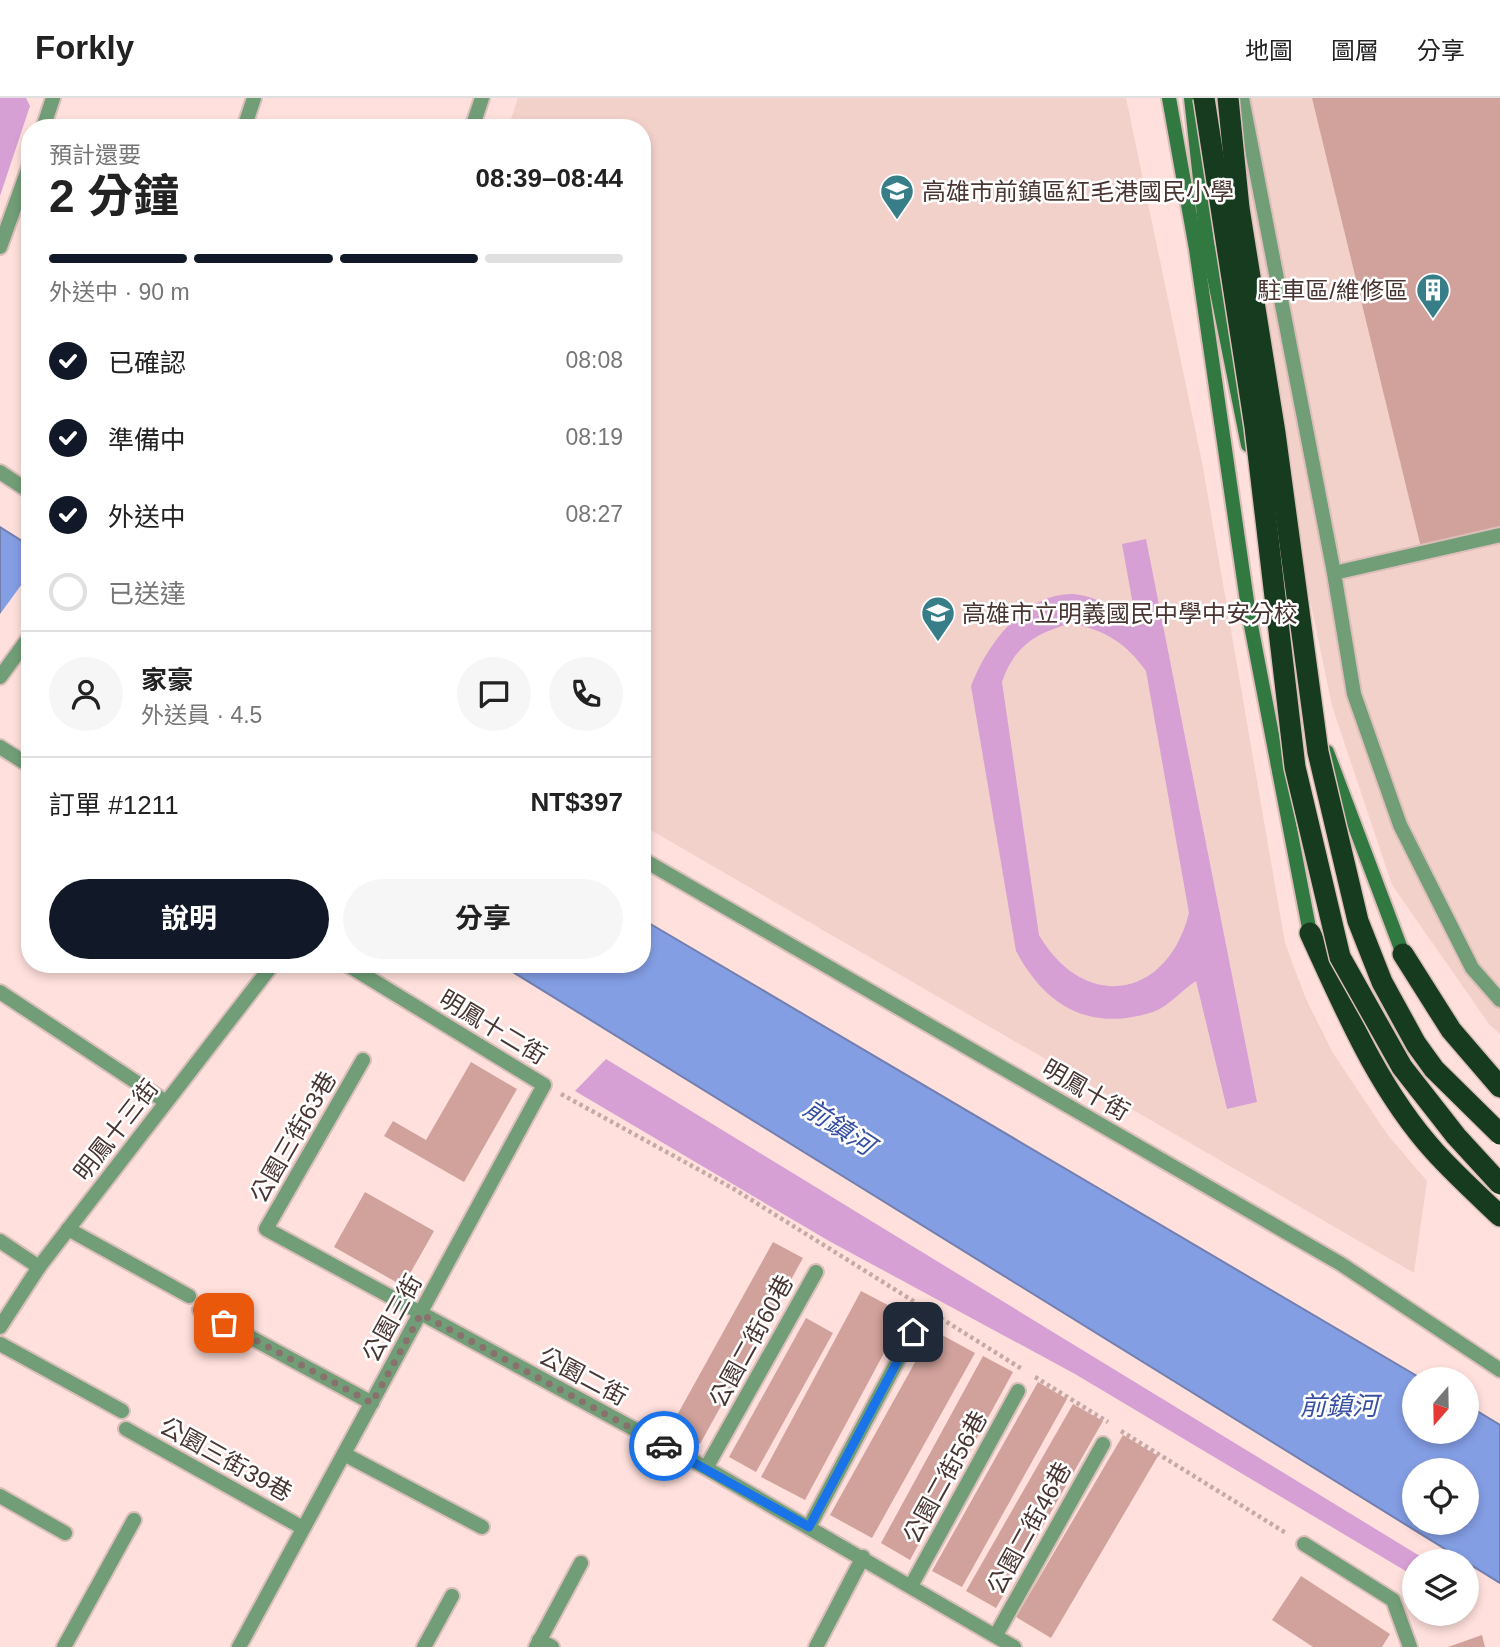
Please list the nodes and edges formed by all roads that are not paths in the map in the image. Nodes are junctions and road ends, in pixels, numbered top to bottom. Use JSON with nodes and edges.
{"nodes":[{"id":1,"x":53,"y":98,"type":"edge"},
{"id":2,"x":254,"y":98,"type":"edge"},
{"id":3,"x":482,"y":98,"type":"edge"},
{"id":4,"x":1169,"y":98,"type":"edge"},
{"id":5,"x":1191,"y":98,"type":"edge"},
{"id":6,"x":1203,"y":98,"type":"edge"},
{"id":7,"x":1228,"y":98,"type":"edge"},
{"id":8,"x":1242,"y":98,"type":"edge"},
{"id":9,"x":46,"y":119,"type":"edge"},
{"id":10,"x":247,"y":119,"type":"edge"},
{"id":11,"x":475,"y":119,"type":"edge"},
{"id":12,"x":21,"y":189,"type":"edge"},
{"id":13,"x":0,"y":247,"type":"edge"},
{"id":14,"x":0,"y":472,"type":"edge"},
{"id":15,"x":21,"y":486,"type":"edge"},
{"id":16,"x":1500,"y":535,"type":"edge"},
{"id":17,"x":1334,"y":573,"type":"junction"},
{"id":18,"x":21,"y":648,"type":"edge"},
{"id":19,"x":0,"y":677,"type":"edge"},
{"id":20,"x":0,"y":747,"type":"edge"},
{"id":21,"x":21,"y":760,"type":"edge"},
{"id":22,"x":651,"y":864,"type":"edge"},
{"id":23,"x":1310,"y":933,"type":"joint"},
{"id":24,"x":1403,"y":954,"type":"joint"},
{"id":25,"x":266,"y":973,"type":"edge"},
{"id":26,"x":361,"y":973,"type":"edge"},
{"id":27,"x":0,"y":992,"type":"edge"},
{"id":28,"x":1500,"y":1000,"type":"edge"},
{"id":29,"x":363,"y":1060,"type":"dead end"},
{"id":30,"x":544,"y":1085,"type":"joint"},
{"id":31,"x":1500,"y":1087,"type":"edge"},
{"id":32,"x":166,"y":1102,"type":"junction"},
{"id":33,"x":1500,"y":1134,"type":"edge"},
{"id":34,"x":1500,"y":1184,"type":"edge"},
{"id":35,"x":1500,"y":1216,"type":"edge"},
{"id":36,"x":68,"y":1229,"type":"junction"},
{"id":37,"x":0,"y":1241,"type":"edge"},
{"id":38,"x":39,"y":1267,"type":"junction"},
{"id":39,"x":816,"y":1272,"type":"dead end"},
{"id":40,"x":189,"y":1296,"type":"dead end"},
{"id":41,"x":200,"y":1310,"type":"dead end"},
{"id":42,"x":421,"y":1314,"type":"junction"},
{"id":43,"x":0,"y":1327,"type":"edge"},
{"id":44,"x":913,"y":1332,"type":"dead end"},
{"id":45,"x":0,"y":1344,"type":"edge"},
{"id":46,"x":1500,"y":1370,"type":"edge"},
{"id":47,"x":1018,"y":1391,"type":"dead end"},
{"id":48,"x":372,"y":1403,"type":"junction"},
{"id":49,"x":122,"y":1411,"type":"dead end"},
{"id":50,"x":126,"y":1429,"type":"dead end"},
{"id":51,"x":1103,"y":1444,"type":"dead end"},
{"id":52,"x":344,"y":1454,"type":"junction"},
{"id":53,"x":706,"y":1468,"type":"junction"},
{"id":54,"x":0,"y":1496,"type":"edge"},
{"id":55,"x":134,"y":1520,"type":"dead end"},
{"id":56,"x":482,"y":1527,"type":"dead end"},
{"id":57,"x":809,"y":1527,"type":"junction"},
{"id":58,"x":303,"y":1528,"type":"junction"},
{"id":59,"x":65,"y":1533,"type":"dead end"},
{"id":60,"x":1304,"y":1544,"type":"road end"},
{"id":61,"x":863,"y":1557,"type":"junction"},
{"id":62,"x":581,"y":1563,"type":"dead end"},
{"id":63,"x":911,"y":1586,"type":"junction"},
{"id":64,"x":452,"y":1596,"type":"dead end"},
{"id":65,"x":996,"y":1635,"type":"junction"},
{"id":66,"x":542,"y":1645,"type":"edge"},
{"id":67,"x":64,"y":1647,"type":"edge"},
{"id":68,"x":239,"y":1647,"type":"edge"},
{"id":69,"x":424,"y":1647,"type":"edge"},
{"id":70,"x":816,"y":1647,"type":"edge"},
{"id":71,"x":1014,"y":1647,"type":"edge"},
{"id":72,"x":1410,"y":1647,"type":"edge"}],
"edges":[{"from":1,"to":9,"type":"street"},
{"from":2,"to":10,"type":"street"},
{"from":3,"to":11,"type":"street"},
{"from":4,"to":23,"type":"street"},
{"from":5,"to":24,"type":"street"},
{"from":6,"to":34,"type":"highway","bridge":true},
{"from":7,"to":33,"type":"highway","bridge":true},
{"from":8,"to":17,"type":"street"},
{"from":12,"to":13,"type":"street"},
{"from":14,"to":15,"type":"street"},
{"from":16,"to":17,"type":"street"},
{"from":17,"to":28,"type":"street"},
{"from":18,"to":19,"type":"street"},
{"from":20,"to":21,"type":"street"},
{"from":22,"to":46,"type":"street","name":"明鳳十街"},
{"from":23,"to":35,"type":"highway"},
{"from":24,"to":31,"type":"highway"},
{"from":25,"to":32,"type":"street","name":"明鳳十三街"},
{"from":26,"to":30,"type":"street","name":"明鳳十二街"},
{"from":27,"to":32,"type":"street"},
{"from":29,"to":42,"type":"street","name":"公園三街63巷"},
{"from":30,"to":42,"type":"street","name":"公園三街"},
{"from":32,"to":36,"type":"street","name":"明鳳十三街"},
{"from":36,"to":38,"type":"street","name":"明鳳十三街"},
{"from":36,"to":40,"type":"street"},
{"from":37,"to":38,"type":"street"},
{"from":38,"to":43,"type":"street","name":"明鳳十三街"},
{"from":39,"to":53,"type":"street","name":"公園二街60巷"},
{"from":41,"to":48,"type":"street"},
{"from":42,"to":48,"type":"street","name":"公園三街"},
{"from":42,"to":53,"type":"street","name":"公園二街"},
{"from":44,"to":57,"type":"street"},
{"from":45,"to":49,"type":"street"},
{"from":47,"to":63,"type":"street","name":"公園二街56巷"},
{"from":48,"to":52,"type":"street","name":"公園三街"},
{"from":50,"to":58,"type":"street","name":"公園三街39巷"},
{"from":51,"to":65,"type":"street","name":"公園二街46巷"},
{"from":52,"to":56,"type":"street"},
{"from":52,"to":58,"type":"street","name":"公園三街"},
{"from":53,"to":57,"type":"street","name":"公園二街"},
{"from":54,"to":59,"type":"street"},
{"from":55,"to":67,"type":"street"},
{"from":57,"to":61,"type":"street","name":"公園二街"},
{"from":58,"to":68,"type":"street","name":"公園三街"},
{"from":60,"to":72,"type":"street"},
{"from":61,"to":63,"type":"street","name":"公園二街"},
{"from":61,"to":70,"type":"street"},
{"from":62,"to":66,"type":"street"},
{"from":63,"to":65,"type":"street","name":"公園二街"},
{"from":64,"to":69,"type":"street"},
{"from":65,"to":71,"type":"street","name":"公園二街"}]}
